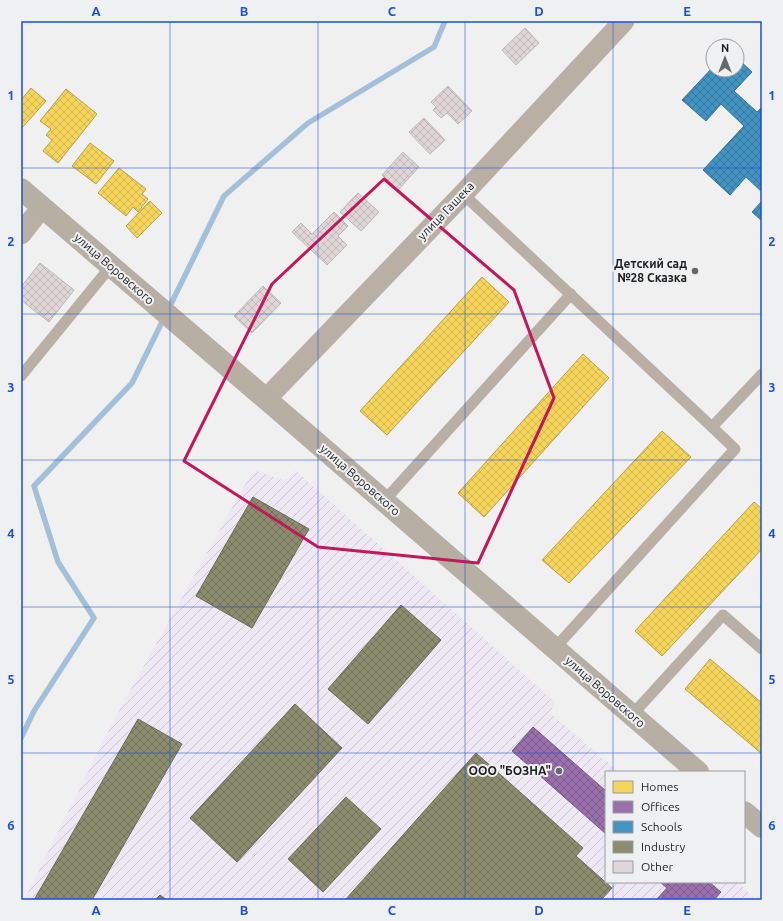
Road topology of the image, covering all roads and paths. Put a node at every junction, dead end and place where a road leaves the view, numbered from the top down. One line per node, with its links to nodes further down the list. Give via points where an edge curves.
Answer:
1 (624, 21): 3 (street, улица Гашека)
2 (21, 190): 4 (street, улица Воровского)
3 (463, 194): 7 (lane); 10 (street, улица Гашека)
4 (42, 207): 5 (street); 6 (street, улица Воровского)
5 (21, 234)
6 (111, 266): 9 (lane); 10 (street, улица Воровского)
7 (571, 294): 11 (lane); 12 (lane)
8 (762, 374): 11 (lane)
9 (21, 376)
10 (266, 399): 12 (street, улица Воровского)
11 (712, 426): 13 (lane, via 736,449)
12 (384, 501): 13 (street, улица Воровского)
13 (554, 648): 15 (street, улица Воровского)
14 (762, 649): 15 (lane, via 723,615)
15 (632, 715): 16 (street, улица Воровского)
16 (697, 771)
17 (745, 813): 18 (street)
18 (762, 827)

